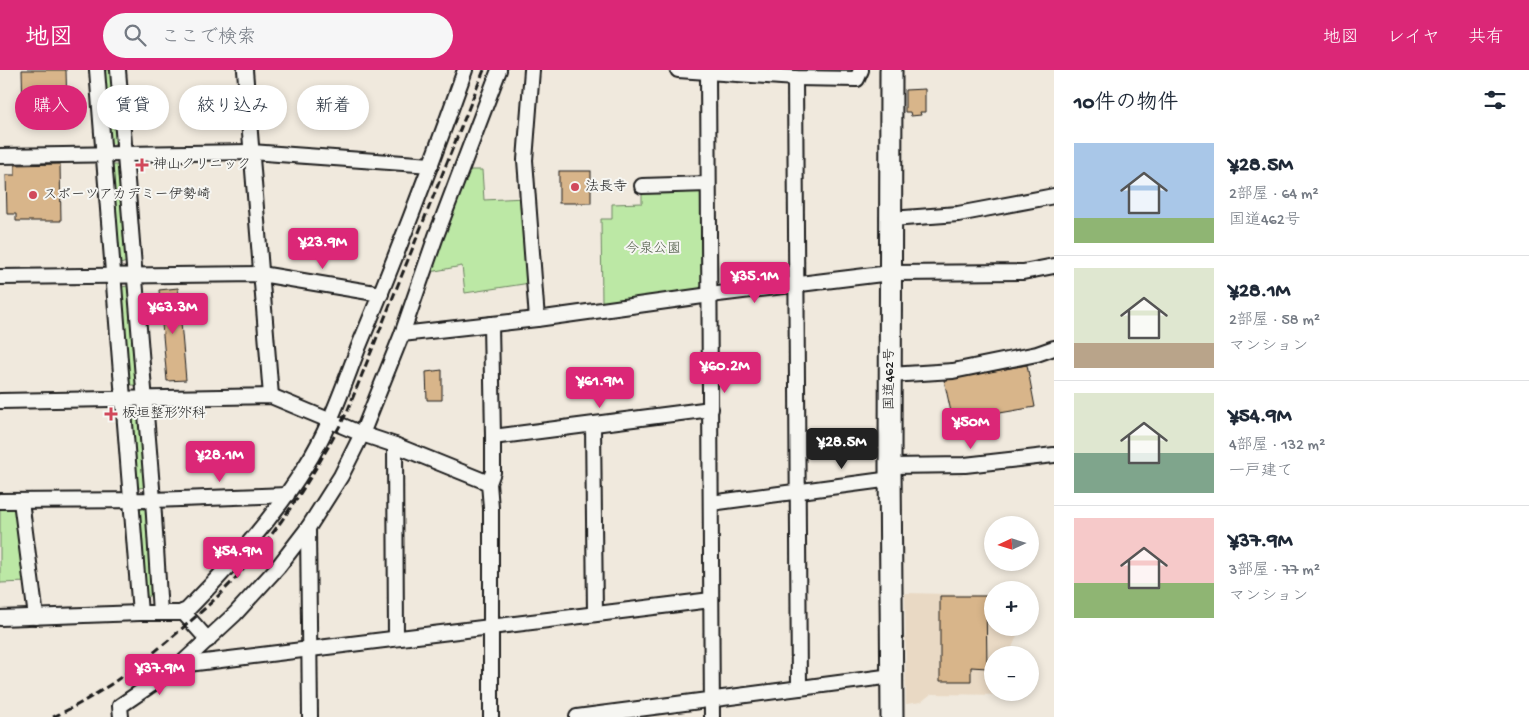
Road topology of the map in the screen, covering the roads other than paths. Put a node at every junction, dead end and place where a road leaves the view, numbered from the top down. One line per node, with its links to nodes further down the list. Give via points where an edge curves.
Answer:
1 (97, 70): 13 (street)
2 (118, 70): 14 (street)
3 (245, 70): 12 (street)
4 (465, 70): 16 (street)
5 (499, 70): 32 (street)
6 (532, 70): 30 (street, via 525,160)
7 (678, 70): 10 (street)
8 (861, 70): 11 (street, via 857,79)
9 (891, 70): 20 (highway, 国道462号)
10 (708, 72): 11 (street); 17 (street)
11 (795, 78): 27 (street)
12 (251, 152): 14 (street); 16 (street); 23 (street)
13 (105, 154): 14 (street); 15 (street); 24 (street)
14 (126, 154): 25 (street)
15 (0, 156)
16 (431, 165): 28 (street)
17 (708, 184): 18 (street); 29 (street)
18 (642, 186)
19 (1054, 196): 20 (street, via 958,214)
20 (891, 219): 22 (highway, 国道462号)
21 (1054, 266): 22 (street, via 1023,272)
22 (890, 273): 27 (street); 34 (highway, 国道462号)
23 (261, 274): 25 (street); 28 (street); 35 (street)
24 (112, 275): 25 (street); 26 (street); 37 (street)
25 (135, 275): 36 (street)
26 (0, 277)
27 (796, 284): 29 (street); 48 (street)
28 (381, 294): 40 (street)
29 (710, 295): 30 (street); 39 (street)
30 (537, 319): 31 (street)
31 (491, 324): 32 (street); 43 (street)
32 (402, 334): 42 (street)
33 (1054, 348): 34 (street, via 953,371)
34 (890, 375): 46 (highway, 国道462号)
35 (271, 396): 36 (street); 40 (street)
36 (145, 398): 37 (street); 51 (street)
37 (122, 399): 38 (street); 50 (street)
38 (0, 401)
39 (711, 409): 41 (street); 54 (street)
40 (322, 417): 42 (street); 49 (street, via 314,452)
41 (593, 424): 43 (street); 60 (street)
42 (362, 434): 44 (street); 55 (street, via 341,476)
43 (493, 437): 47 (street, via 493,472)
44 (395, 445): 47 (street); 64 (street)
45 (1054, 456): 46 (street)
46 (890, 473): 48 (street); 68 (highway, 国道462号)
47 (489, 482): 63 (street)
48 (798, 490): 54 (street); 69 (street)
49 (287, 495): 51 (street); 57 (street, via 228,569)
50 (130, 500): 51 (street); 53 (street); 58 (street)
51 (153, 500): 59 (street)
52 (0, 501): 53 (street)
53 (21, 501): 61 (street)
54 (710, 503): 56 (street)
55 (308, 528): 65 (street, via 278,567); 66 (street)
56 (711, 600): 60 (street); 70 (street)
57 (183, 612): 59 (street); 65 (street)
58 (140, 613): 59 (street); 61 (street)
59 (160, 613)
60 (595, 614): 63 (street)
61 (36, 617): 62 (street)
62 (0, 618)
63 (490, 627): 64 (street); 73 (street)
64 (396, 638): 66 (street)
65 (208, 640): 67 (street)
66 (309, 649): 67 (street); 72 (street)
67 (180, 665): 71 (street, via 120,706)
68 (892, 676): 69 (street); 76 (highway, 国道462号)
69 (799, 688): 70 (street)
70 (712, 700): 74 (street); 75 (street)
71 (121, 717)
72 (310, 717)
73 (491, 717)
74 (577, 717)
75 (712, 717)
76 (892, 717)

